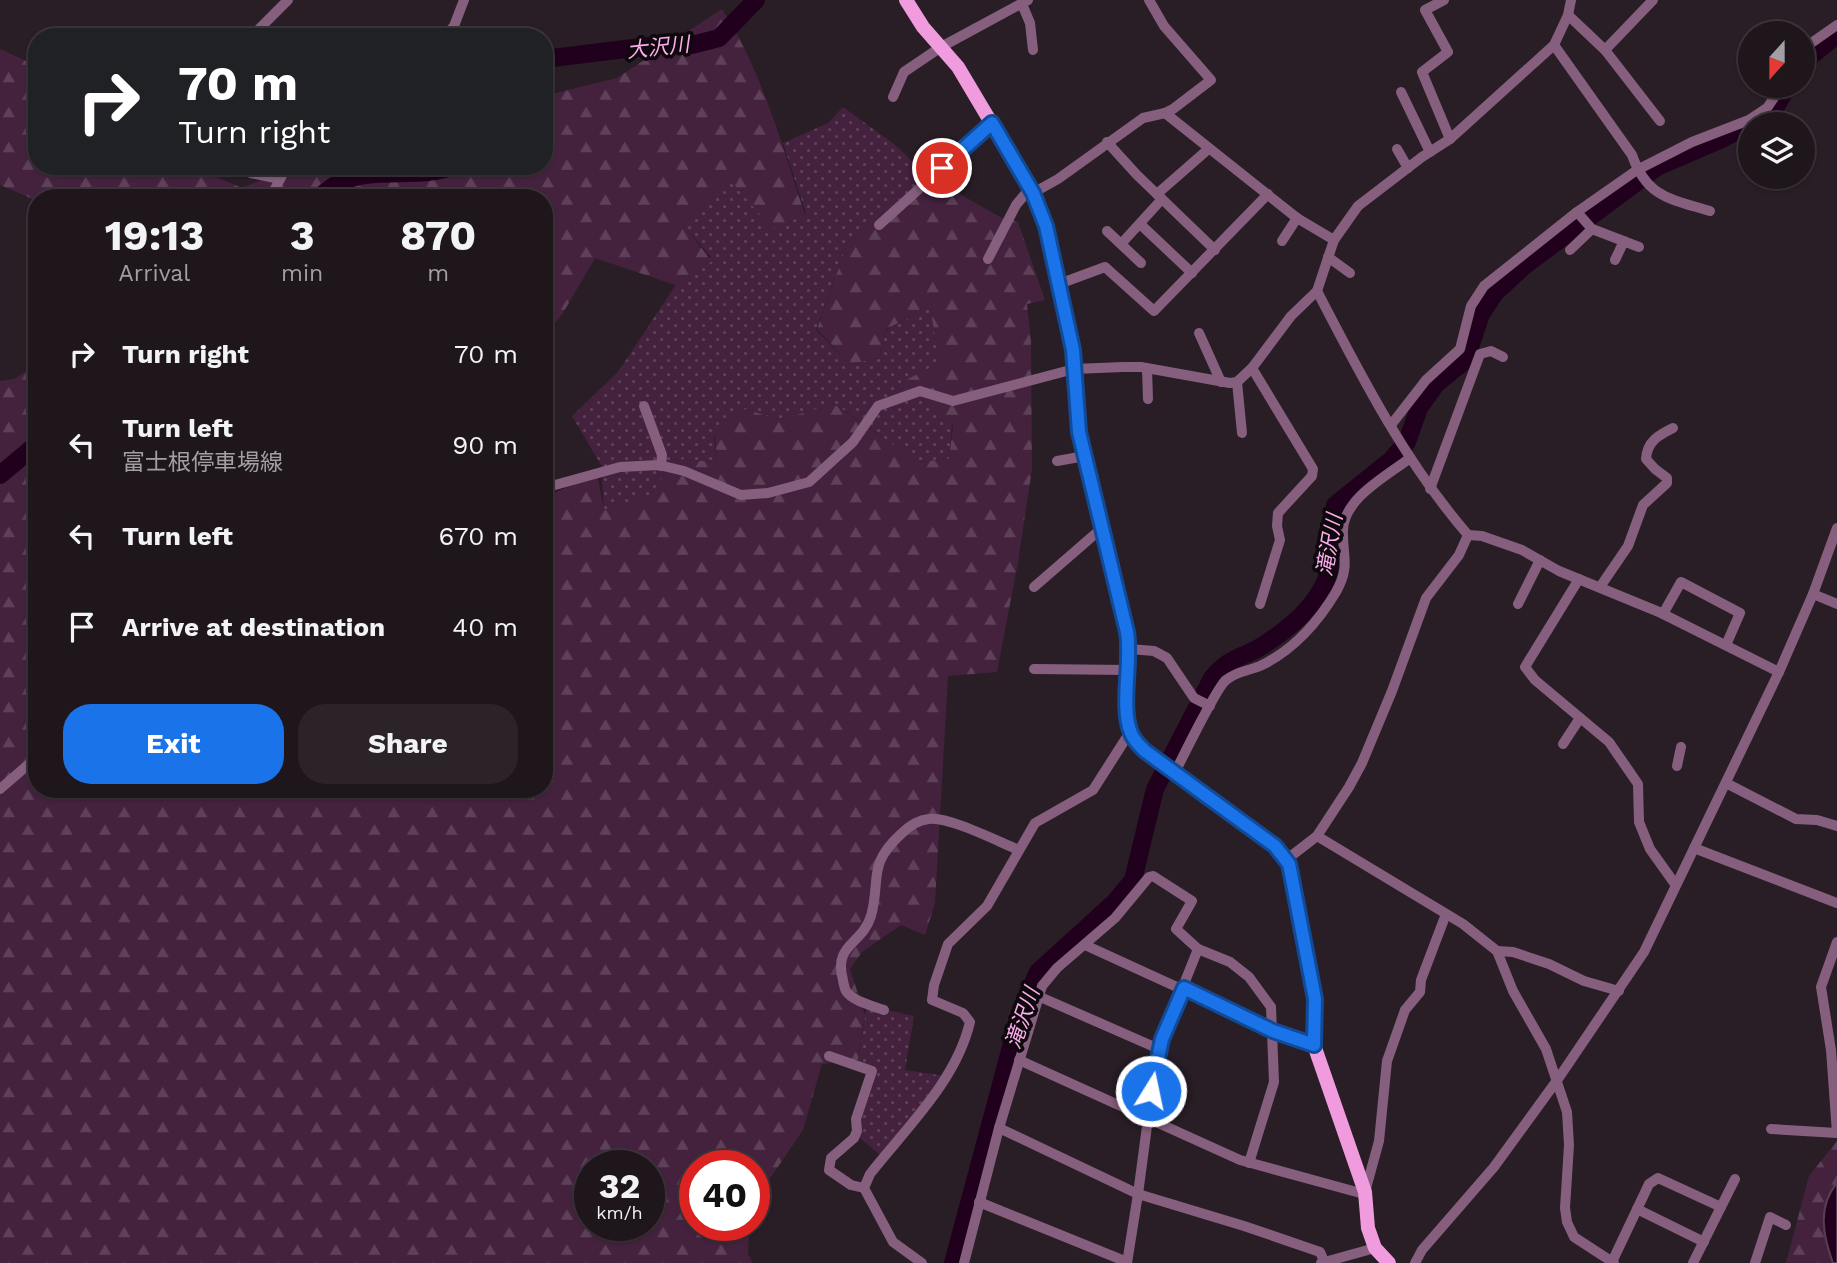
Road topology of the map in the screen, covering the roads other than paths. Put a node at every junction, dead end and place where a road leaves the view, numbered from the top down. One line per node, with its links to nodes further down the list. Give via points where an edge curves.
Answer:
1 (288, 0): 11 (street)
2 (464, 0): 12 (street)
3 (906, 0): 15 (main road)
4 (1149, 0): 21 (street, via 1164,26 1211,80)
5 (1444, 0): 24 (street, via 1425,10 1448,52 1422,72)
6 (1571, 0): 9 (street)
7 (1653, 0): 17 (street)
8 (1025, 2): 15 (street); 16 (street)
9 (1568, 15): 14 (street); 17 (street)
10 (1837, 25): 13 (street)
11 (260, 28)
12 (452, 28)
13 (1815, 40)
14 (1554, 45): 24 (street); 30 (street, via 1632,155)
15 (941, 47): 19 (street, via 904,72); 23 (main road, via 958,66)
16 (1033, 50)
17 (1605, 50): 22 (street)
18 (1401, 92): 28 (street)
19 (893, 97)
20 (1774, 98): 30 (street, via 1749,120)
21 (1165, 113): 25 (street, via 1143,118); 36 (street)
22 (1660, 121)
23 (992, 123): 35 (main road); 42 (street)
24 (1450, 139): 28 (street)
25 (1107, 142): 35 (street, via 1058,179); 37 (street)
26 (1397, 149): 29 (street)
27 (1205, 152): 37 (street)
28 (1430, 152): 29 (street)
29 (1408, 168): 45 (street, via 1358,206)
30 (1637, 170): 38 (street, via 1652,189); 39 (street)
31 (261, 175): 33 (street)
32 (282, 175): 33 (street)
33 (280, 179): 34 (street)
34 (275, 189)
35 (1032, 190): 53 (street, via 1016,205); 58 (main road, via 1046,226)
36 (1268, 194): 40 (street); 50 (street)
37 (1160, 197): 41 (street); 50 (street)
38 (1710, 211)
39 (1577, 212): 43 (street); 70 (street, via 1484,286 1471,306 1460,349 1426,380)
40 (1297, 218): 45 (street); 46 (street)
41 (1140, 223): 48 (street); 57 (street)
42 (879, 225)
43 (1592, 229): 47 (street); 51 (street)
44 (1107, 231): 48 (street)
45 (1334, 240): 52 (street)
46 (1282, 241)
47 (1623, 241): 49 (street); 54 (street)
48 (1121, 244): 55 (street)
49 (1639, 247)
50 (1215, 250): 57 (street)
51 (1570, 250)
52 (1328, 257): 56 (street); 59 (street)
53 (988, 258)
54 (1615, 260)
55 (1141, 263)
56 (1350, 272)
57 (1192, 273): 58 (street, via 1154,311 1105,267)
58 (1059, 284): 63 (main road)
59 (1317, 290): 62 (street); 70 (street)
60 (1199, 333): 65 (street)
61 (1503, 357): 77 (street, via 1491,351 1480,354)
62 (1252, 368): 66 (street); 86 (street, via 1313,469 1312,477 1278,513 1280,540)
63 (1074, 369): 64 (street); 72 (main road); 75 (street, via 953,401 920,391 878,406 853,442 809,481 768,493 741,495)
64 (1147, 369): 65 (street); 67 (street)
65 (1221, 382): 66 (street)
66 (1237, 382): 71 (street)
67 (1148, 399)
68 (644, 407): 75 (street, via 662,455)
69 (1674, 428): 84 (street, via 1654,438 1647,451 1646,459 1667,483 1643,505 1628,546)
70 (1394, 430): 73 (street)
71 (1242, 433)
72 (1085, 456): 74 (street); 78 (main road)
73 (1409, 456): 77 (street); 95 (street, via 1351,506 1343,531 1345,571 1320,616 1275,658 1223,682)
74 (1057, 461)
75 (661, 466): 76 (street, via 620,467)
76 (553, 486)
77 (1430, 489): 80 (street)
78 (1102, 528): 83 (street); 91 (main road)
79 (1837, 528): 85 (street)
80 (1468, 535): 81 (street, via 1482,536); 106 (street, via 1459,555 1426,598 1362,762)
81 (1540, 560): 82 (street); 87 (street)
82 (1579, 579): 84 (street); 96 (street, via 1525,667)
83 (1034, 587)
84 (1600, 587): 89 (street)
85 (1813, 594): 88 (street); 94 (street)
86 (1260, 604)
87 (1518, 604)
88 (1837, 604)
89 (1663, 614): 90 (street); 90 (street, via 1681,582 1740,613)
90 (1726, 645): 94 (street)
91 (1129, 649): 93 (main road); 95 (street, via 1154,651 1167,658 1194,698)
92 (1034, 669): 93 (street)
93 (1129, 670): 97 (main road)
94 (1779, 672): 103 (street)
95 (1210, 706): 102 (street)
96 (1580, 718): 98 (street); 110 (street, via 1609,743 1638,784 1639,822 1650,849)
97 (1130, 732): 102 (main road); 108 (street, via 1093,790 1035,822)
98 (1563, 744)
99 (1681, 747): 101 (street)
100 (28, 765): 104 (street)
101 (1677, 766)
102 (1174, 774): 109 (main road, via 1275,846)
103 (1726, 783): 105 (street, via 1796,819); 107 (street)
104 (0, 789)
105 (1837, 825)
106 (1317, 836): 109 (street); 112 (street)
107 (1694, 848): 110 (street); 111 (street)
108 (1019, 850): 120 (street, via 943,818 910,825 889,845 880,858 871,918 841,956 839,968 845,990); 132 (street, via 987,906 948,944 934,985 932,1000 964,1013 970,1022 965,1040 947,1078 870,1174)
109 (1286, 860): 122 (main road, via 1315,999)
110 (1675, 884): 118 (street, via 1644,952)
111 (1837, 903)
112 (1446, 914): 116 (street); 133 (street, via 1420,992 1405,1010 1387,1061 1379,1141)
113 (1837, 942): 129 (street, via 1821,987 1837,1133)
114 (1085, 945): 115 (street, via 1153,876 1192,901 1176,929); 117 (street); 119 (street, via 1057,968)
115 (1198, 949): 117 (street); 121 (street, via 1230,962 1249,977 1271,1007)
116 (1497, 951): 118 (street, via 1549,964); 126 (street)
117 (1184, 988): 121 (street); 123 (street)
118 (1619, 991): 126 (street)
119 (1038, 996): 123 (street); 125 (street)
120 (884, 1010)
121 (1273, 1031): 122 (street); 130 (street, via 1274,1082)
122 (1314, 1045): 133 (main road)
123 (1159, 1049): 127 (street)
124 (829, 1056): 132 (street, via 872,1071 856,1119 857,1132 831,1158 829,1170)
125 (1019, 1060): 127 (street); 128 (street)
126 (1558, 1079): 142 (street, via 1568,1123 1566,1222 1574,1237); 147 (street)
127 (1147, 1117): 130 (street); 134 (street)
128 (999, 1128): 134 (street); 135 (street)
129 (1770, 1129)
130 (1250, 1163): 133 (street)
131 (1735, 1179): 136 (street)
132 (864, 1188): 143 (street, via 893,1242)
133 (1364, 1193): 140 (main road)
134 (1138, 1194): 141 (street, via 1320,1252); 145 (street)
135 (979, 1202): 144 (street); 145 (street)
136 (1721, 1208): 137 (street, via 1658,1178 1649,1184); 139 (street)
137 (1637, 1209): 139 (street); 142 (street)
138 (1786, 1225): 149 (street, via 1770,1217)
139 (1704, 1242): 148 (street)
140 (1375, 1248): 141 (street); 146 (main road)
141 (1323, 1262)
142 (1613, 1262)
143 (922, 1263)
144 (964, 1263)
145 (1127, 1263)
146 (1389, 1263)
147 (1415, 1263)
148 (1693, 1263)
149 (1755, 1263)

